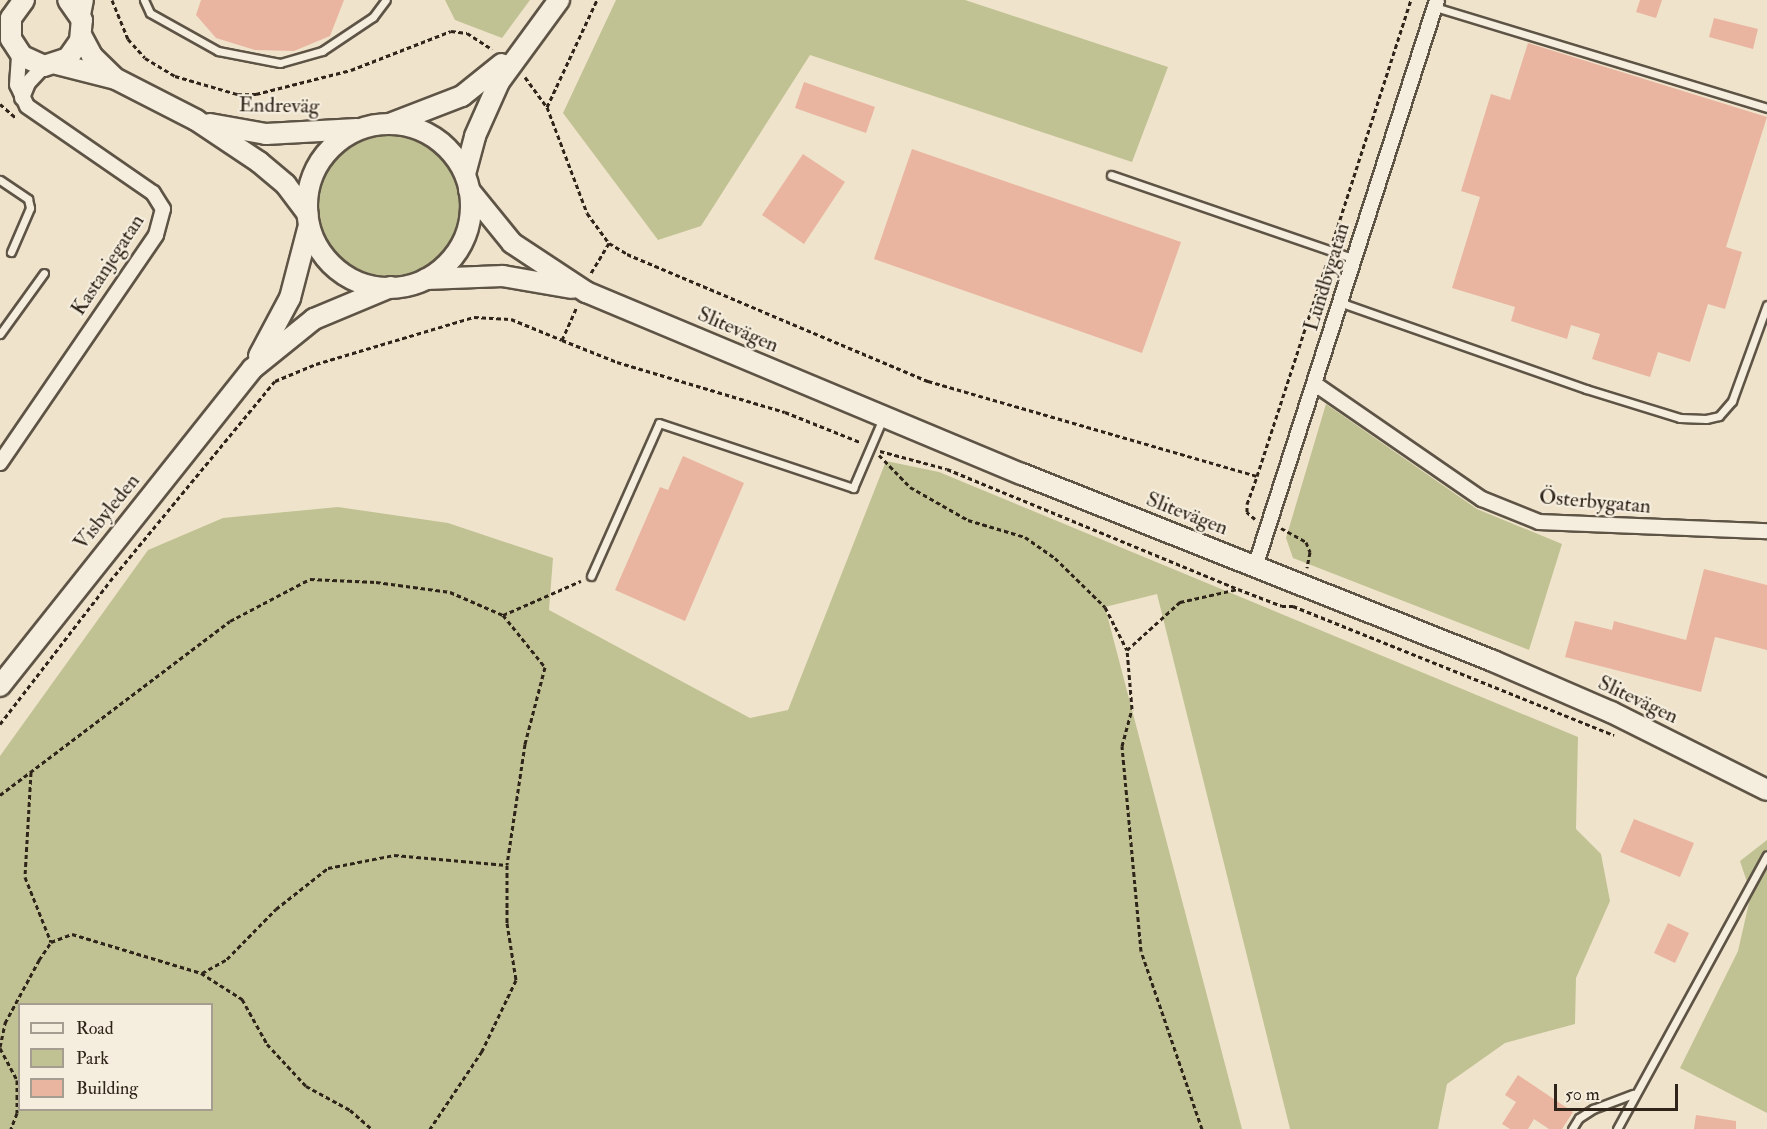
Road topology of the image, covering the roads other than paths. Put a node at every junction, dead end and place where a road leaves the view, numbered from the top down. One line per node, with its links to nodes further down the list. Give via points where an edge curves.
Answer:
1 (23, 0): 7 (main road); 9 (main road)
2 (68, 0): 10 (main road, Endreväg)
3 (86, 0): 10 (street)
4 (144, 0): 5 (lane, via 150,13 218,51 280,63 322,51 373,17)
5 (386, 0)
6 (559, 0): 11 (main road)
7 (0, 2)
8 (1436, 4): 16 (lane); 25 (street, Lundbygatan)
9 (5, 28): 12 (main road)
10 (82, 29): 13 (main road, via 71,56); 14 (main road, Endreväg, via 92,56)
11 (522, 46): 18 (main road, via 462,96); 22 (main road, via 485,109)
12 (19, 53): 13 (main road, Endreväg, via 28,61); 15 (street, via 17,86)
13 (51, 65): 14 (main road, Endreväg); 15 (street, via 32,78)
14 (116, 79): 17 (main road, Endreväg)
15 (22, 98): 36 (street, Kastanjegatan, via 38,117 153,193 163,209 156,235)
16 (1767, 108)
17 (196, 120): 19 (main road, Endreväg, via 266,134); 23 (main road, Endreväg, via 286,185)
18 (389, 124): 19 (main road); 22 (main road, via 415,128 438,140)
19 (363, 128): 23 (main road, via 339,141 320,162 310,187)
20 (1111, 175): 25 (lane)
21 (0, 180): 24 (lane, via 28,199 30,208)
22 (467, 182): 27 (main road, via 470,217 462,242 447,263); 29 (main road, Slitevägen, via 512,243)
23 (309, 219): 28 (main road, via 320,249 339,270 363,283); 33 (main road, Visbyleden, via 290,298)
24 (11, 252)
25 (1355, 259): 30 (street, Lundbygatan)
26 (44, 273): 32 (lane)
27 (426, 279): 28 (main road); 29 (main road, Slitevägen, via 503,276)
28 (391, 287): 33 (main road, Visbyleden, via 314,319)
29 (584, 291): 35 (main road, Slitevägen)
30 (1342, 303): 31 (lane, via 1586,389 1680,418 1706,419 1719,416 1732,401); 34 (street, Lundbygatan)
31 (1767, 305)
32 (0, 334)
33 (252, 369): 40 (main road, Visbyleden)
34 (1315, 384): 37 (street, Österbygatan, via 1482,499 1539,522); 38 (street, Lundbygatan)
35 (883, 418): 38 (main road, Slitevägen); 39 (lane, via 853,488 659,423)
36 (0, 463)
37 (1767, 531)
38 (1255, 567): 41 (main road, Slitevägen, via 1611,712)
39 (591, 576)
40 (0, 686)
41 (1767, 790)
42 (1767, 855): 43 (lane)
43 (1633, 1094): 44 (lane, via 1593,1109 1579,1118); 45 (lane)
44 (1572, 1129)
45 (1617, 1129)

